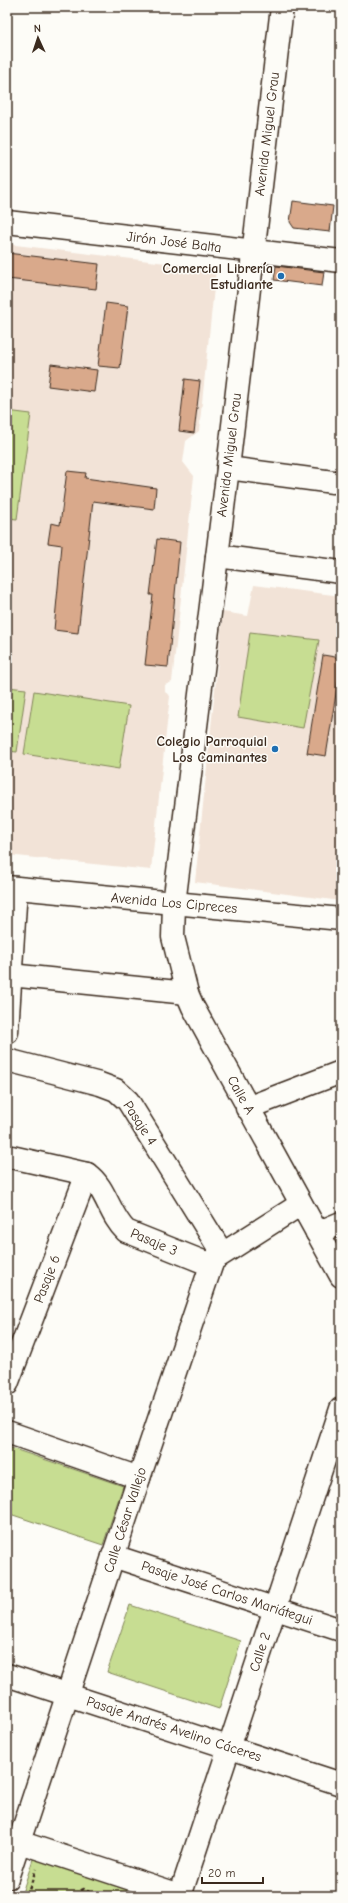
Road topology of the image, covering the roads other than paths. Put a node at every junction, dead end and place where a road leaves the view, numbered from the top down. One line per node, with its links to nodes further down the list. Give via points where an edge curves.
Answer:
1 (282, 7): 3 (street, Avenida Miguel Grau)
2 (7, 222): 3 (street, Jirón José Balta)
3 (253, 251): 4 (street, Jirón José Balta); 5 (street, Avenida Miguel Grau)
4 (341, 261)
5 (228, 468): 6 (street); 7 (street, Avenida Miguel Grau)
6 (333, 482)
7 (217, 556): 8 (street); 10 (street, Avenida Miguel Grau)
8 (341, 572)
9 (11, 887): 10 (street, Avenida Los Cipreces); 13 (street)
10 (174, 904): 11 (street, Avenida Los Cipreces); 14 (street, Calle A, via 173,937)
11 (332, 917): 12 (street)
12 (341, 928)
13 (10, 975): 14 (street); 15 (street)
14 (186, 993): 18 (street, Calle A)
15 (7, 1032)
16 (7, 1060): 24 (street, Pasaje 4, via 100,1084 116,1090 128,1101)
17 (341, 1072): 18 (street)
18 (247, 1108): 21 (street, Calle A)
19 (7, 1156): 20 (street)
20 (87, 1174): 24 (street, Pasaje 3, via 95,1179 118,1223 126,1231); 26 (street, Pasaje 6)
21 (301, 1204): 23 (street, Calle A); 24 (street)
22 (341, 1223): 23 (street)
23 (317, 1233): 25 (street, Calle A)
24 (217, 1259): 29 (street, Calle César Vallejo)
25 (341, 1276)
26 (7, 1384)
27 (341, 1409): 31 (street, Calle 2)
28 (7, 1432): 29 (street)
29 (138, 1478): 30 (street, Calle César Vallejo)
30 (113, 1556): 31 (street, Pasaje José Carlos Mariátegui); 34 (street, Calle César Vallejo)
31 (274, 1608): 32 (street, Pasaje José Carlos Mariátegui); 35 (street, Calle 2)
32 (341, 1630)
33 (7, 1675): 34 (street, Pasaje Andrés Avelino Cáceres)
34 (67, 1694): 35 (street, Pasaje Andrés Avelino Cáceres); 37 (street, Calle César Vallejo)
35 (229, 1747): 36 (street, Pasaje Andrés Avelino Cáceres); 39 (street, Calle 2)
36 (341, 1784)
37 (13, 1840): 38 (street, Calle César Vallejo); 39 (street)
38 (7, 1878)
39 (182, 1896)

